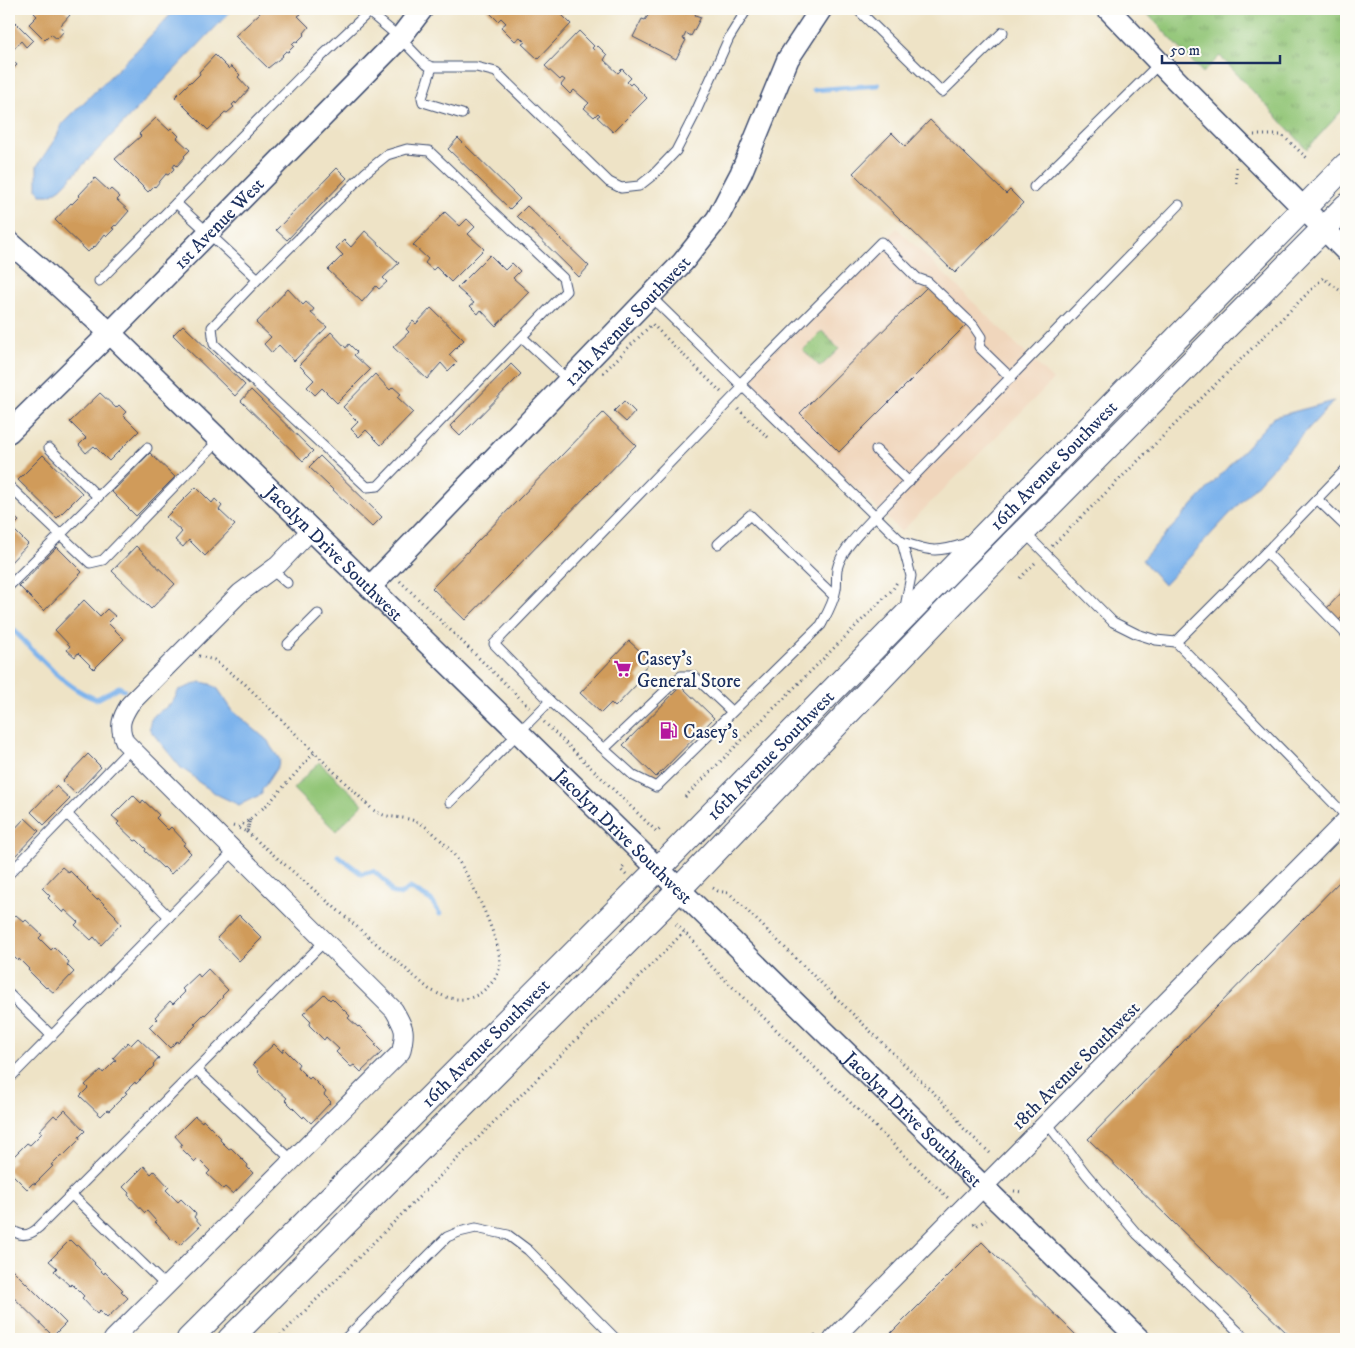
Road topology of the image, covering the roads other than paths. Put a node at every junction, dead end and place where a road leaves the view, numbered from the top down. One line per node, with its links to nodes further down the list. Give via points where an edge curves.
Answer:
1 (422, 9): 8 (street, 1st Avenue West)
2 (748, 9): 10 (lane, via 729,38 676,151 653,176 638,186 621,188 609,182 496,72 476,67)
3 (821, 9): 24 (street, 12th Avenue Southwest, via 788,59 741,173 717,219 683,262)
4 (857, 9): 7 (lane, via 941,93)
5 (1108, 9): 9 (street)
6 (370, 10): 8 (lane); 14 (lane)
7 (1003, 32)
8 (400, 38): 10 (lane); 19 (street, 1st Avenue West)
9 (1160, 63): 13 (lane); 17 (street)
10 (432, 67): 11 (lane, via 423,102)
11 (462, 114)
12 (1346, 165): 17 (main road, 16th Avenue Southwest)
13 (1034, 187)
14 (176, 203): 19 (lane); 23 (lane)
15 (1179, 205): 27 (lane)
16 (1346, 206): 18 (main road, 16th Avenue Southwest)
17 (1302, 208): 18 (street); 45 (main road, 16th Avenue Southwest)
18 (1324, 229): 21 (street); 43 (main road, 16th Avenue Southwest)
19 (208, 233): 22 (lane); 25 (street, 1st Avenue West)
20 (9, 242): 25 (street, Jacolyn Drive Southwest)
21 (1346, 250)
22 (258, 279): 26 (lane, via 386,155 407,149 429,151 564,278 566,291); 26 (lane, via 212,327 214,344 367,487 378,486)
23 (99, 281)
24 (650, 296): 28 (street, 12th Avenue Southwest); 29 (lane)
25 (110, 333): 30 (street, 1st Avenue West); 31 (street, Jacolyn Drive Southwest)
26 (522, 337): 28 (lane)
27 (1011, 378): 29 (lane, via 980,347 981,337 973,325 928,282 917,278 881,242); 36 (lane)
28 (569, 380): 53 (street, 12th Avenue Southwest)
29 (741, 385): 40 (lane); 61 (lane, via 494,644)
30 (9, 432)
31 (219, 440): 42 (street, Jacolyn Drive Southwest); 44 (lane, via 103,560 90,563)
32 (49, 448): 38 (lane)
33 (147, 448): 38 (lane)
34 (876, 450): 36 (lane)
35 (1346, 469): 39 (lane)
36 (909, 482): 40 (lane)
37 (9, 486): 44 (lane)
38 (98, 497): 44 (lane)
39 (1317, 499): 41 (lane); 48 (lane)
40 (875, 516): 46 (lane); 54 (lane, via 842,557)
41 (1346, 527)
42 (311, 530): 49 (street); 53 (street, Jacolyn Drive Southwest)
43 (1024, 532): 58 (lane, via 1113,622 1136,634); 60 (main road, 16th Avenue Southwest)
44 (61, 535): 52 (lane)
45 (979, 540): 46 (lane, via 929,551); 50 (main road, 16th Avenue Southwest)
46 (902, 542): 56 (lane, via 911,576)
47 (718, 544): 54 (lane, via 750,515)
48 (1266, 552): 57 (lane); 58 (lane)
49 (272, 570): 51 (lane); 64 (street, via 240,594 130,704 122,716 120,731)
50 (950, 570): 56 (main road, 16th Avenue Southwest); 60 (main road, via 952,578 947,589 886,651)
51 (287, 583)
52 (9, 586)
53 (370, 587): 63 (street, Jacolyn Drive Southwest)
54 (834, 596): 62 (lane, via 821,625)
55 (318, 614): 59 (lane)
56 (902, 618): 70 (main road, 16th Avenue Southwest)
57 (1346, 634)
58 (1176, 642): 68 (lane)
59 (288, 644)
60 (882, 678): 72 (main road, 16th Avenue Southwest)
61 (550, 700): 63 (lane); 65 (lane)
62 (732, 712): 65 (lane, via 694,676 681,676); 65 (lane, via 656,787 634,776)
63 (518, 732): 66 (lane); 70 (street, Jacolyn Drive Southwest)
64 (131, 748): 67 (lane); 69 (street)
65 (604, 749)
66 (450, 802)
67 (67, 814): 71 (lane); 73 (lane)
68 (1343, 825): 79 (street, 18th Avenue Southwest)
69 (234, 851): 73 (lane); 74 (street)
70 (658, 869): 72 (street, Jacolyn Drive Southwest); 87 (main road, 16th Avenue Southwest)
71 (9, 874)
72 (679, 890): 81 (street, Jacolyn Drive Southwest); 88 (main road, 16th Avenue Southwest)
73 (169, 917): 76 (lane)
74 (325, 941): 77 (lane); 80 (street, via 394,1010 405,1036 401,1052)
75 (9, 994): 76 (lane)
76 (52, 1036): 78 (lane)
77 (197, 1070): 80 (lane); 82 (lane)
78 (9, 1080)
79 (1047, 1123): 81 (street, 18th Avenue Southwest); 92 (lane, via 1137,1234)
80 (293, 1161): 84 (street)
81 (984, 1187): 85 (street, 18th Avenue Southwest); 91 (street, Jacolyn Drive Southwest)
82 (72, 1195): 83 (lane, via 32,1233 24,1236 14,1233); 84 (lane)
83 (9, 1227)
84 (166, 1286): 86 (street)
85 (829, 1332)
86 (112, 1339)
87 (189, 1339)
88 (230, 1339)
89 (345, 1339): 90 (lane, via 447,1237 476,1228 508,1235 528,1250)
90 (616, 1339)
91 (1139, 1339)
92 (1246, 1339)

